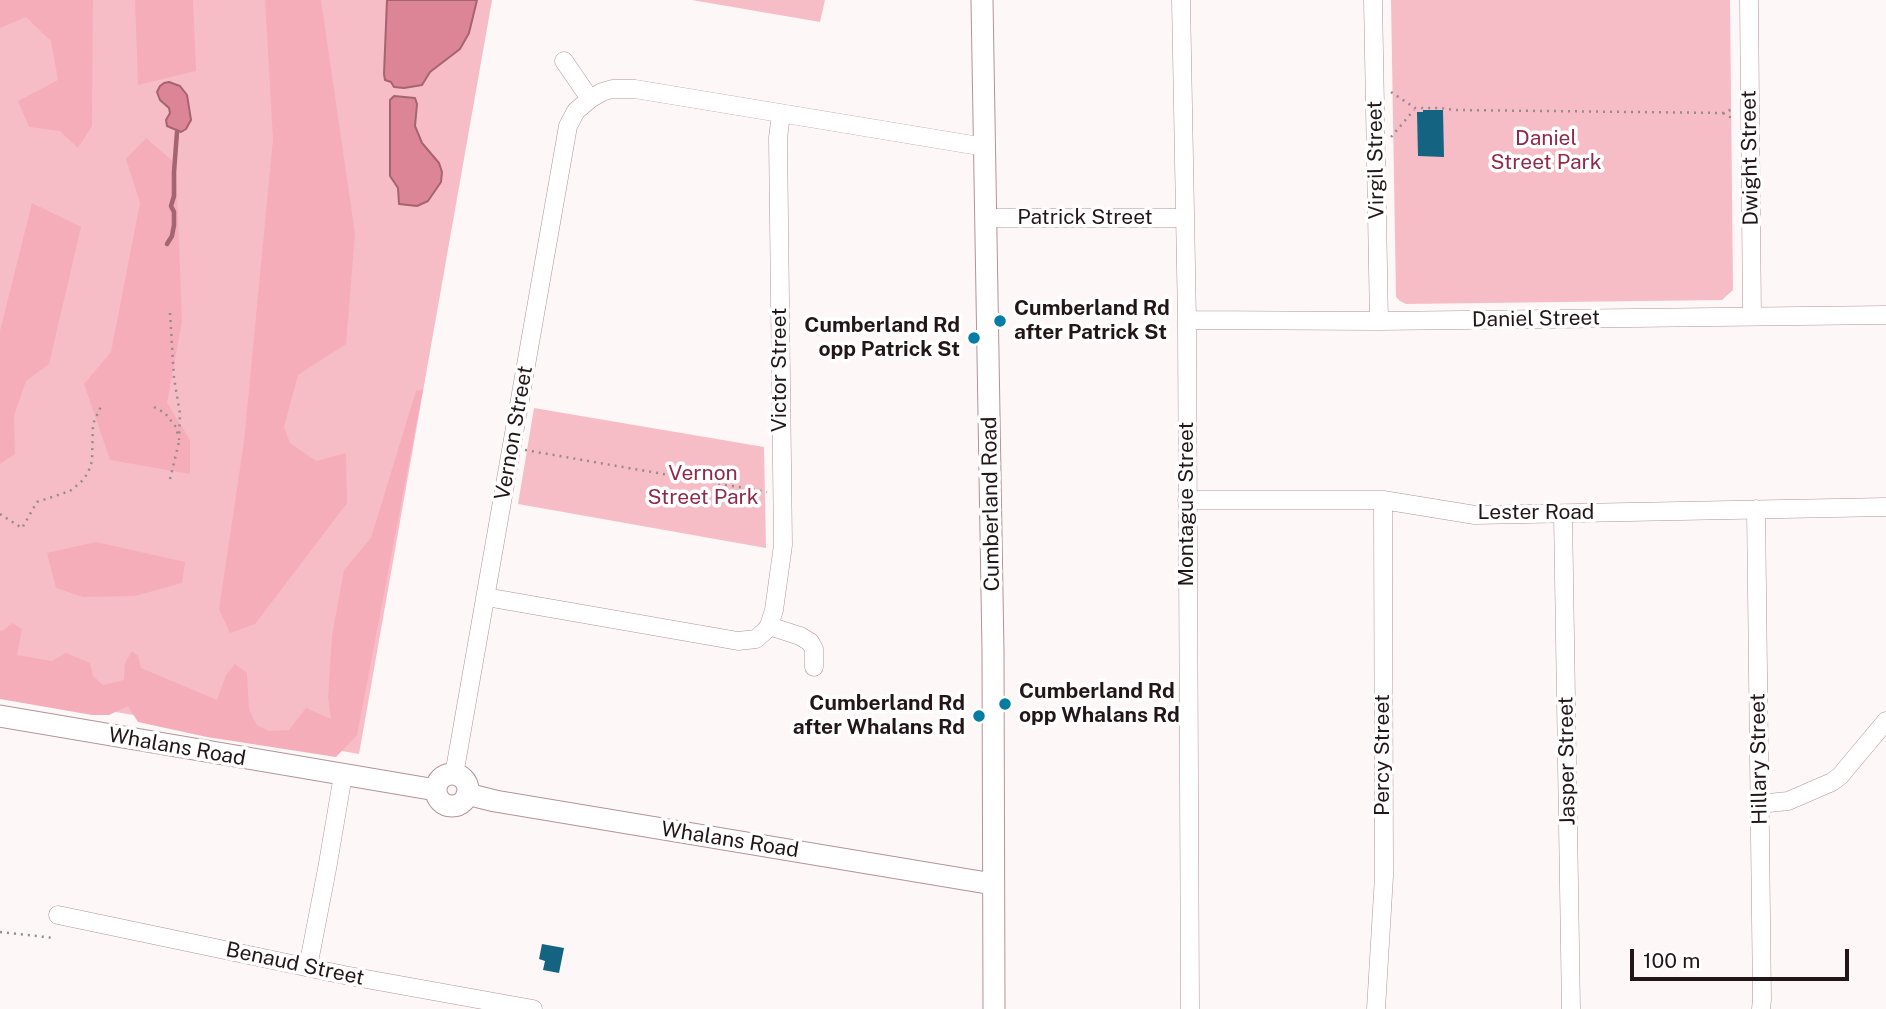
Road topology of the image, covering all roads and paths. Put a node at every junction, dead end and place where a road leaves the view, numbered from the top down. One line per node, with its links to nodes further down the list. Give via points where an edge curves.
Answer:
1 (982, 0): 11 (street, Cumberland Road)
2 (1181, 0): 14 (street, Montague Street)
3 (1373, 0): 6 (street, Virgil Street)
4 (1749, 0): 8 (street, Dwight Street)
5 (564, 61): 7 (street)
6 (1374, 80): 9 (path); 12 (street, Virgil Street)
7 (590, 99): 10 (street, via 612,89 635,89); 23 (street, Vernon Street, via 576,111 568,127)
8 (1750, 101): 9 (path, via 1723,113); 17 (street, Dwight Street)
9 (1415, 108): 12 (path)
10 (781, 114): 11 (street); 25 (street, Victor Street)
11 (985, 147): 13 (street, Cumberland Road)
12 (1376, 155): 19 (street, Virgil Street)
13 (986, 218): 14 (street, Patrick Street); 42 (street, Cumberland Road)
14 (1185, 218): 18 (street, Montague Street)
15 (170, 313): 22 (path)
16 (1886, 315): 17 (street, Daniel Street)
17 (1752, 316): 19 (street, Daniel Street)
18 (1187, 320): 19 (street, Daniel Street); 26 (street, Montague Street)
19 (1379, 321)
20 (102, 404): 30 (path, via 93,424 92,461 82,482 37,502 22,528)
21 (154, 407): 22 (path, via 176,427)
22 (179, 440): 24 (path)
23 (512, 447): 25 (path); 32 (street, Vernon Street)
24 (170, 479)
25 (781, 494): 33 (street, Victor Street, via 782,553)
26 (1187, 500): 27 (street, Lester Road); 49 (street, Montague Street)
27 (1383, 500): 31 (street, Lester Road, via 1471,514); 50 (street, Percy Street, via 1384,876)
28 (1886, 507): 29 (street, Lester Road)
29 (1756, 509): 31 (street, Lester Road); 41 (street, Hillary Street)
30 (0, 514)
31 (1563, 514): 51 (street, Jasper Street)
32 (486, 597): 33 (street, via 738,641 756,639); 38 (street, Vernon Street)
33 (769, 626): 34 (street, via 810,642)
34 (814, 667)
35 (0, 716): 37 (street, Whalans Road)
36 (1886, 720): 41 (street, via 1832,782 1788,801)
37 (342, 775): 39 (street, Whalans Road); 46 (street)
38 (454, 775): 39 (street, via 443,778); 40 (street, via 465,782)
39 (436, 790): 40 (street, via 442,802 451,806 464,802)
40 (467, 794): 42 (street, Whalans Road)
41 (1759, 804): 52 (street, Hillary Street)
42 (993, 884): 48 (street, Cumberland Road)
43 (58, 915): 46 (street, Benaud Street)
44 (0, 932): 45 (path)
45 (54, 938)
46 (308, 967): 47 (street, Benaud Street)
47 (533, 1009)
48 (994, 1009)
49 (1190, 1009)
50 (1376, 1009)
51 (1571, 1009)
52 (1761, 1009)

